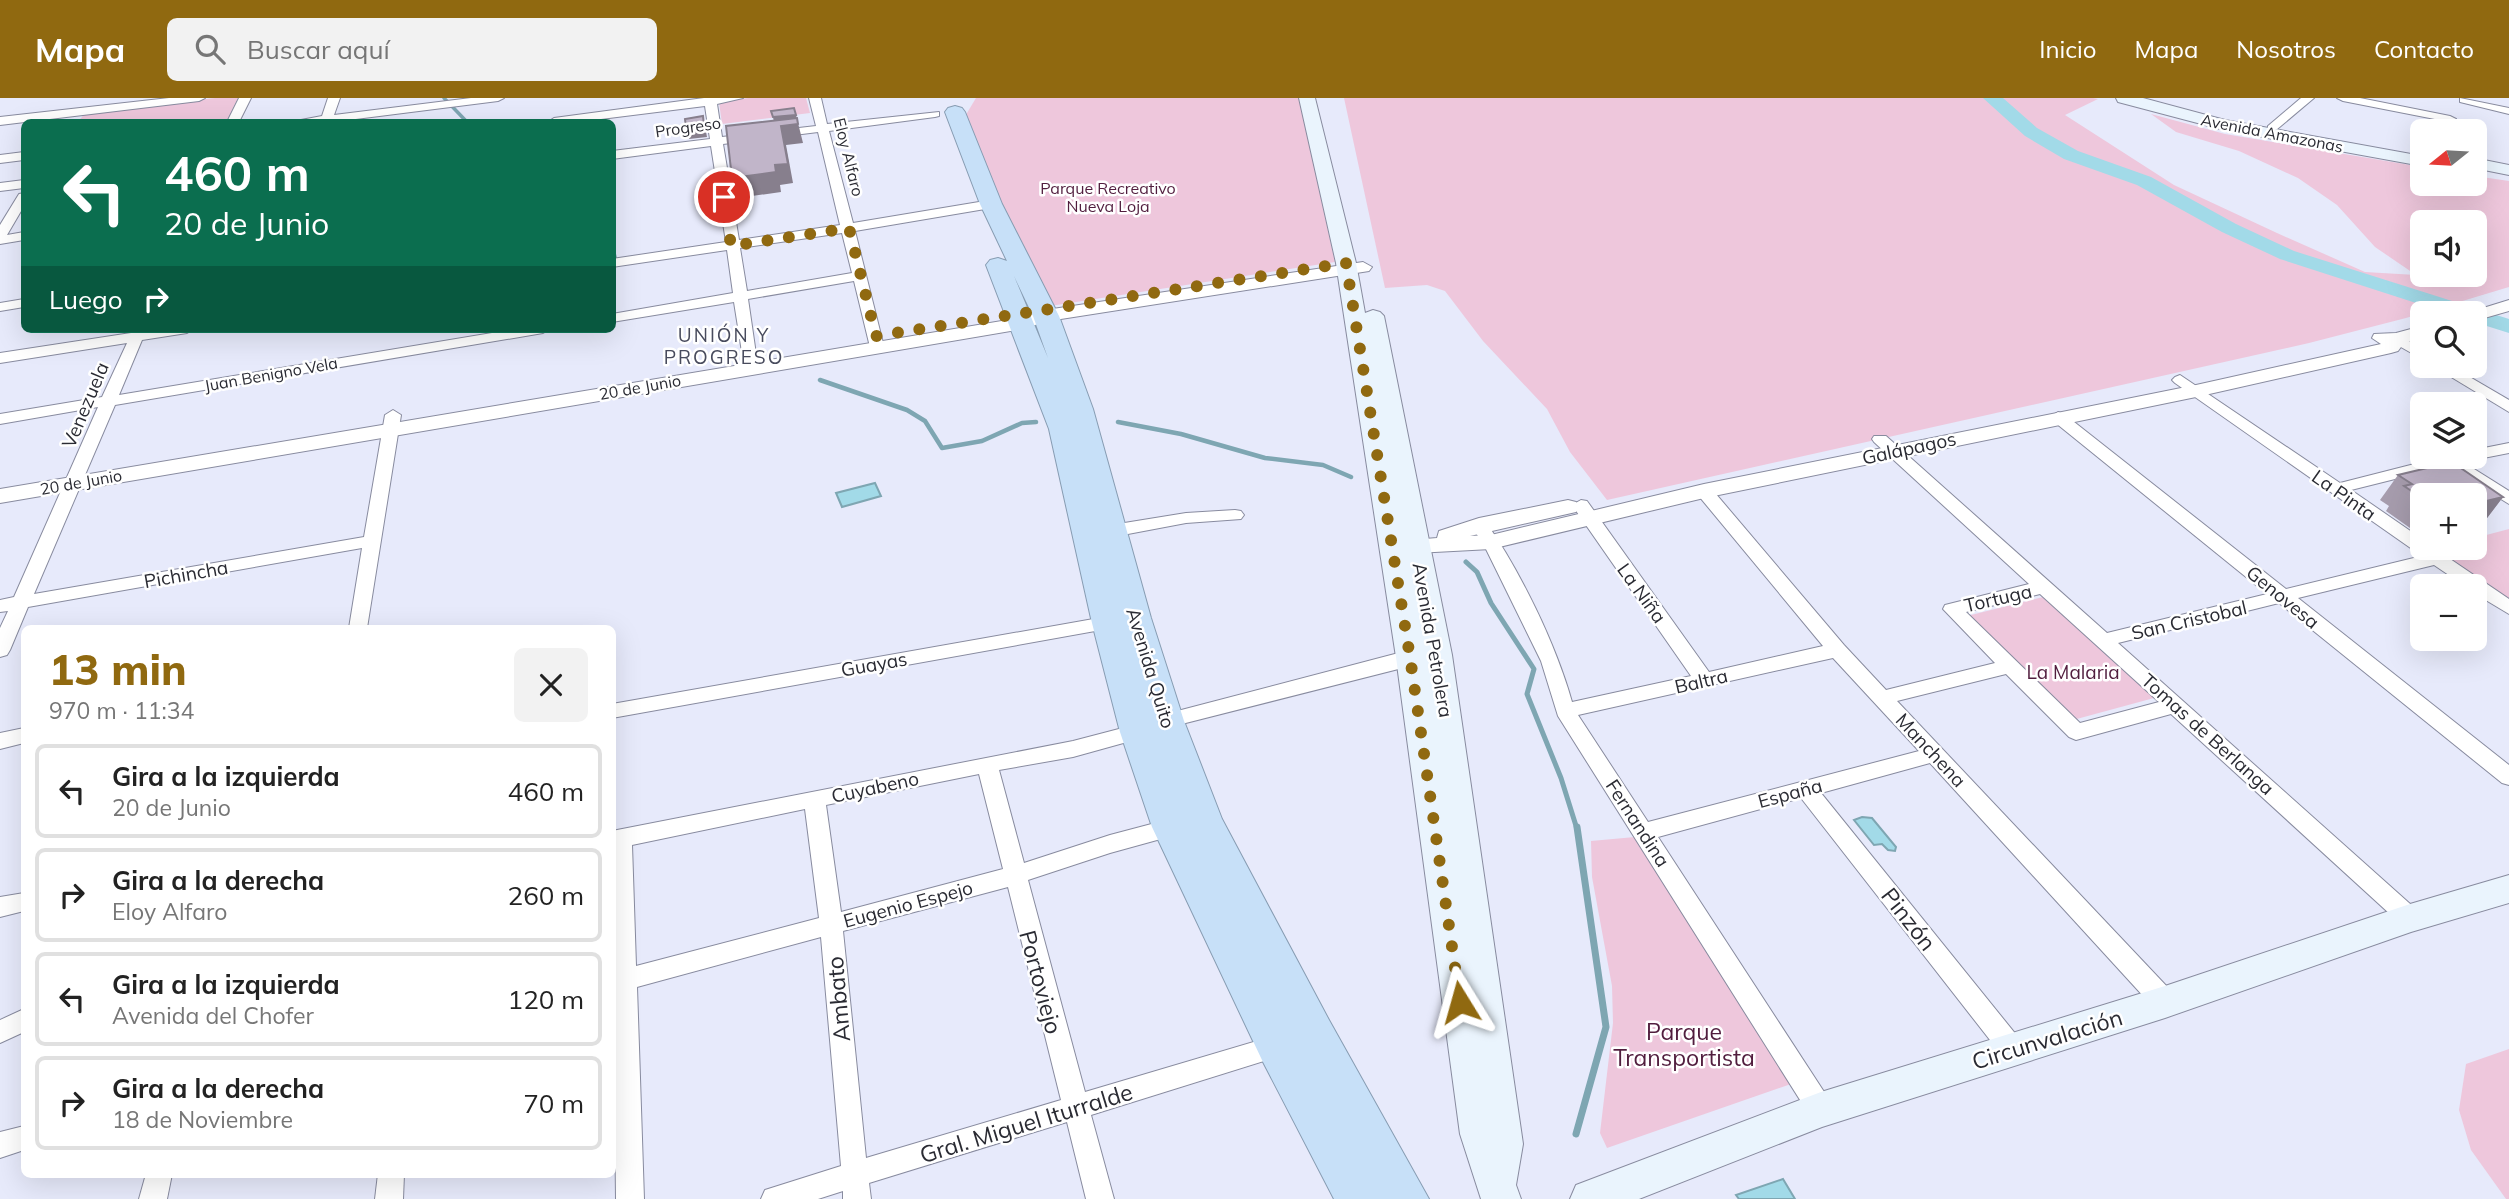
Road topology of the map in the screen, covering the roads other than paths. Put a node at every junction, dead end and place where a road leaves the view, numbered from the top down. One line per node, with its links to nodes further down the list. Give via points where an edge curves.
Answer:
1 (89, 98): 19 (street)
2 (198, 98): 19 (street)
3 (245, 98): 21 (street)
4 (334, 98): 22 (street)
5 (498, 98): 15 (street)
6 (737, 98): 16 (street)
7 (815, 98): 28 (street, Eloy Alfaro)
8 (1307, 98): 49 (main road, Avenida Petrolera)
9 (1322, 98): 49 (main road, Avenida Petrolera)
10 (2124, 98): 32 (main road, Avenida Amazonas, via 2224,125)
11 (2146, 98): 29 (main road, Avenida Amazonas)
12 (2308, 98): 29 (street)
13 (2343, 98): 25 (street)
14 (2464, 99): 18 (street); 25 (street)
15 (468, 100): 23 (street)
16 (710, 100): 24 (street); 30 (street)
17 (946, 107): 28 (street, Progreso); 43 (highway, Avenida Quito)
18 (2509, 111)
19 (76, 117): 20 (street)
20 (38, 119)
21 (234, 119)
22 (328, 119)
23 (342, 119)
24 (575, 119)
25 (2450, 119)
26 (21, 120): 27 (street)
27 (0, 121)
28 (824, 127): 30 (street, Progreso); 44 (street, Eloy Alfaro)
29 (2272, 128): 33 (main road, Avenida Amazonas)
30 (716, 140): 31 (street, Progreso); 47 (street)
31 (616, 154)
32 (2410, 154)
33 (2410, 154)
34 (21, 156): 35 (street)
35 (0, 159)
36 (2487, 166): 37 (main road)
37 (2509, 170)
38 (2487, 172): 39 (main road)
39 (2509, 176)
40 (21, 184): 41 (street)
41 (0, 187)
42 (21, 205): 46 (street)
43 (983, 205): 44 (street); 56 (highway, Avenida Quito)
44 (849, 228): 47 (street); 50 (street, Eloy Alfaro)
45 (21, 236): 46 (street)
46 (0, 237)
47 (731, 246): 48 (street); 51 (street)
48 (616, 261)
49 (1354, 265): 56 (street, 20 de Junio); 90 (main road, Avenida Petrolera)
50 (861, 276): 51 (street); 62 (street, Eloy Alfaro)
51 (740, 298): 57 (street); 65 (street)
52 (21, 304): 54 (street)
53 (2509, 305): 55 (street)
54 (0, 307)
55 (2487, 312)
56 (1033, 316): 62 (street, 20 de Junio); 86 (highway, Avenida Quito, via 1079,409); 98 (highway, Avenida Quito)
57 (616, 317)
58 (138, 333): 64 (street); 68 (street, Venezuela)
59 (519, 333): 68 (street, Juan Benigno Vela)
60 (2410, 336): 61 (street, Galápagos)
61 (2397, 340): 63 (street); 67 (street, Galápagos, via 2391,347)
62 (876, 341): 65 (street, 20 de Junio)
63 (2410, 347)
64 (0, 358)
65 (750, 362): 72 (street, 20 de Junio)
66 (2461, 378): 69 (street)
67 (2188, 386): 70 (street, Galápagos); 73 (street, Galápagos); 80 (street, La Pinta)
68 (109, 402): 71 (street, Juan Benigno Vela); 78 (street, Venezuela)
69 (2509, 407)
70 (2058, 417): 73 (street, Galápagos); 94 (street, Genovesa)
71 (0, 419)
72 (391, 422): 78 (street, 20 de Junio); 89 (street)
73 (1887, 445): 81 (street, Galápagos); 84 (street, Galápagos); 93 (street, Tomas de Berlanga)
74 (2509, 448): 75 (street)
75 (2487, 452)
76 (2413, 469): 80 (street)
77 (2470, 469): 83 (street)
78 (77, 477): 79 (street, 20 de Junio); 82 (street, 20 de Junio); 95 (street, Venezuela)
79 (0, 483)
80 (2335, 489): 88 (street, La Pinta)
81 (1704, 491): 84 (street, Galápagos); 102 (street, Manchena)
82 (0, 496)
83 (2509, 499)
84 (1585, 512): 87 (street, Galápagos); 105 (street, La Niña)
85 (1235, 515): 86 (street)
86 (1112, 531): 98 (highway, Avenida Quito)
87 (1485, 534): 90 (street, Galápagos); 109 (street, Fernandina, via 1551,661)
88 (2410, 540)
89 (372, 541): 95 (street, Pichincha); 99 (street)
90 (1404, 546): 103 (main road, Avenida Petrolera)
91 (2429, 560): 94 (street, San Cristobal)
92 (2440, 560): 97 (street, La Pinta)
93 (2044, 587): 100 (street, Tomas de Berlanga); 104 (street, Tortuga, via 1952,609)
94 (2283, 597): 100 (street, San Cristobal); 115 (street, Genovesa)
95 (21, 602): 96 (street, Pichincha); 101 (street, Venezuela)
96 (0, 606)
97 (2509, 608)
98 (1121, 620): 108 (street, Guayas); 110 (highway, Avenida Quito)
99 (358, 625)
100 (2104, 640): 107 (street, Tomas de Berlanga)
101 (0, 650)
102 (1837, 650): 105 (street, Baltra); 106 (street, Manchena)
103 (1424, 656): 110 (street, Cuyabeno); 140 (main road, Avenida Petrolera, via 1504,1144)
104 (2010, 666): 106 (street); 107 (street, via 2076,732)
105 (1705, 681): 109 (street, Baltra)
106 (1882, 698): 113 (street, Manchena)
107 (2176, 705): 125 (street, Tomas de Berlanga)
108 (616, 710)
109 (1565, 711): 119 (street, Fernandina)
110 (1152, 727): 114 (street, Cuyabeno, via 1073,750); 118 (highway, Avenida Quito)
111 (21, 737): 112 (street)
112 (0, 741)
113 (1936, 754): 116 (street, España); 128 (street, Manchena)
114 (987, 764): 117 (street, Cuyabeno); 121 (street, Portoviejo)
115 (2509, 777)
116 (1805, 788): 119 (street, España); 132 (street, Pinzón)
117 (815, 800): 120 (street, Cuyabeno); 126 (street, Ambato)
118 (1187, 823): 121 (street, Eugenio Espejo); 131 (highway, Avenida Quito); 147 (highway, Avenida Quito, via 1314,1034)
119 (1644, 832): 134 (street, Fernandina)
120 (617, 839): 127 (street)
121 (1013, 876): 126 (street, Eugenio Espejo); 133 (street, Portoviejo)
122 (2509, 889): 125 (main road, Circunvalación)
123 (21, 903): 124 (street)
124 (0, 907)
125 (2410, 918): 128 (main road, Circunvalación)
126 (831, 924): 127 (street, Eugenio Espejo); 139 (street, Ambato)
127 (618, 982): 143 (street)
128 (2165, 1002): 132 (main road, Circunvalación)
129 (21, 1022): 130 (street)
130 (0, 1032)
131 (1277, 1046): 133 (street, Gral. Miguel Iturralde); 146 (highway, Avenida Quito)
132 (2013, 1050): 134 (main road, Circunvalación)
133 (1075, 1109): 139 (street, Gral. Miguel Iturralde); 145 (street, Portoviejo)
134 (1821, 1110): 148 (main road, Circunvalación)
135 (21, 1139): 136 (street)
136 (0, 1144)
137 (158, 1178): 141 (street)
138 (391, 1178): 142 (street)
139 (855, 1187): 144 (street, Gral. Miguel Iturralde)
140 (1499, 1193)
141 (153, 1199)
142 (388, 1199)
143 (630, 1199)
144 (775, 1199)
145 (1100, 1199)
146 (1359, 1199)
147 (1406, 1199)
148 (1590, 1199)

